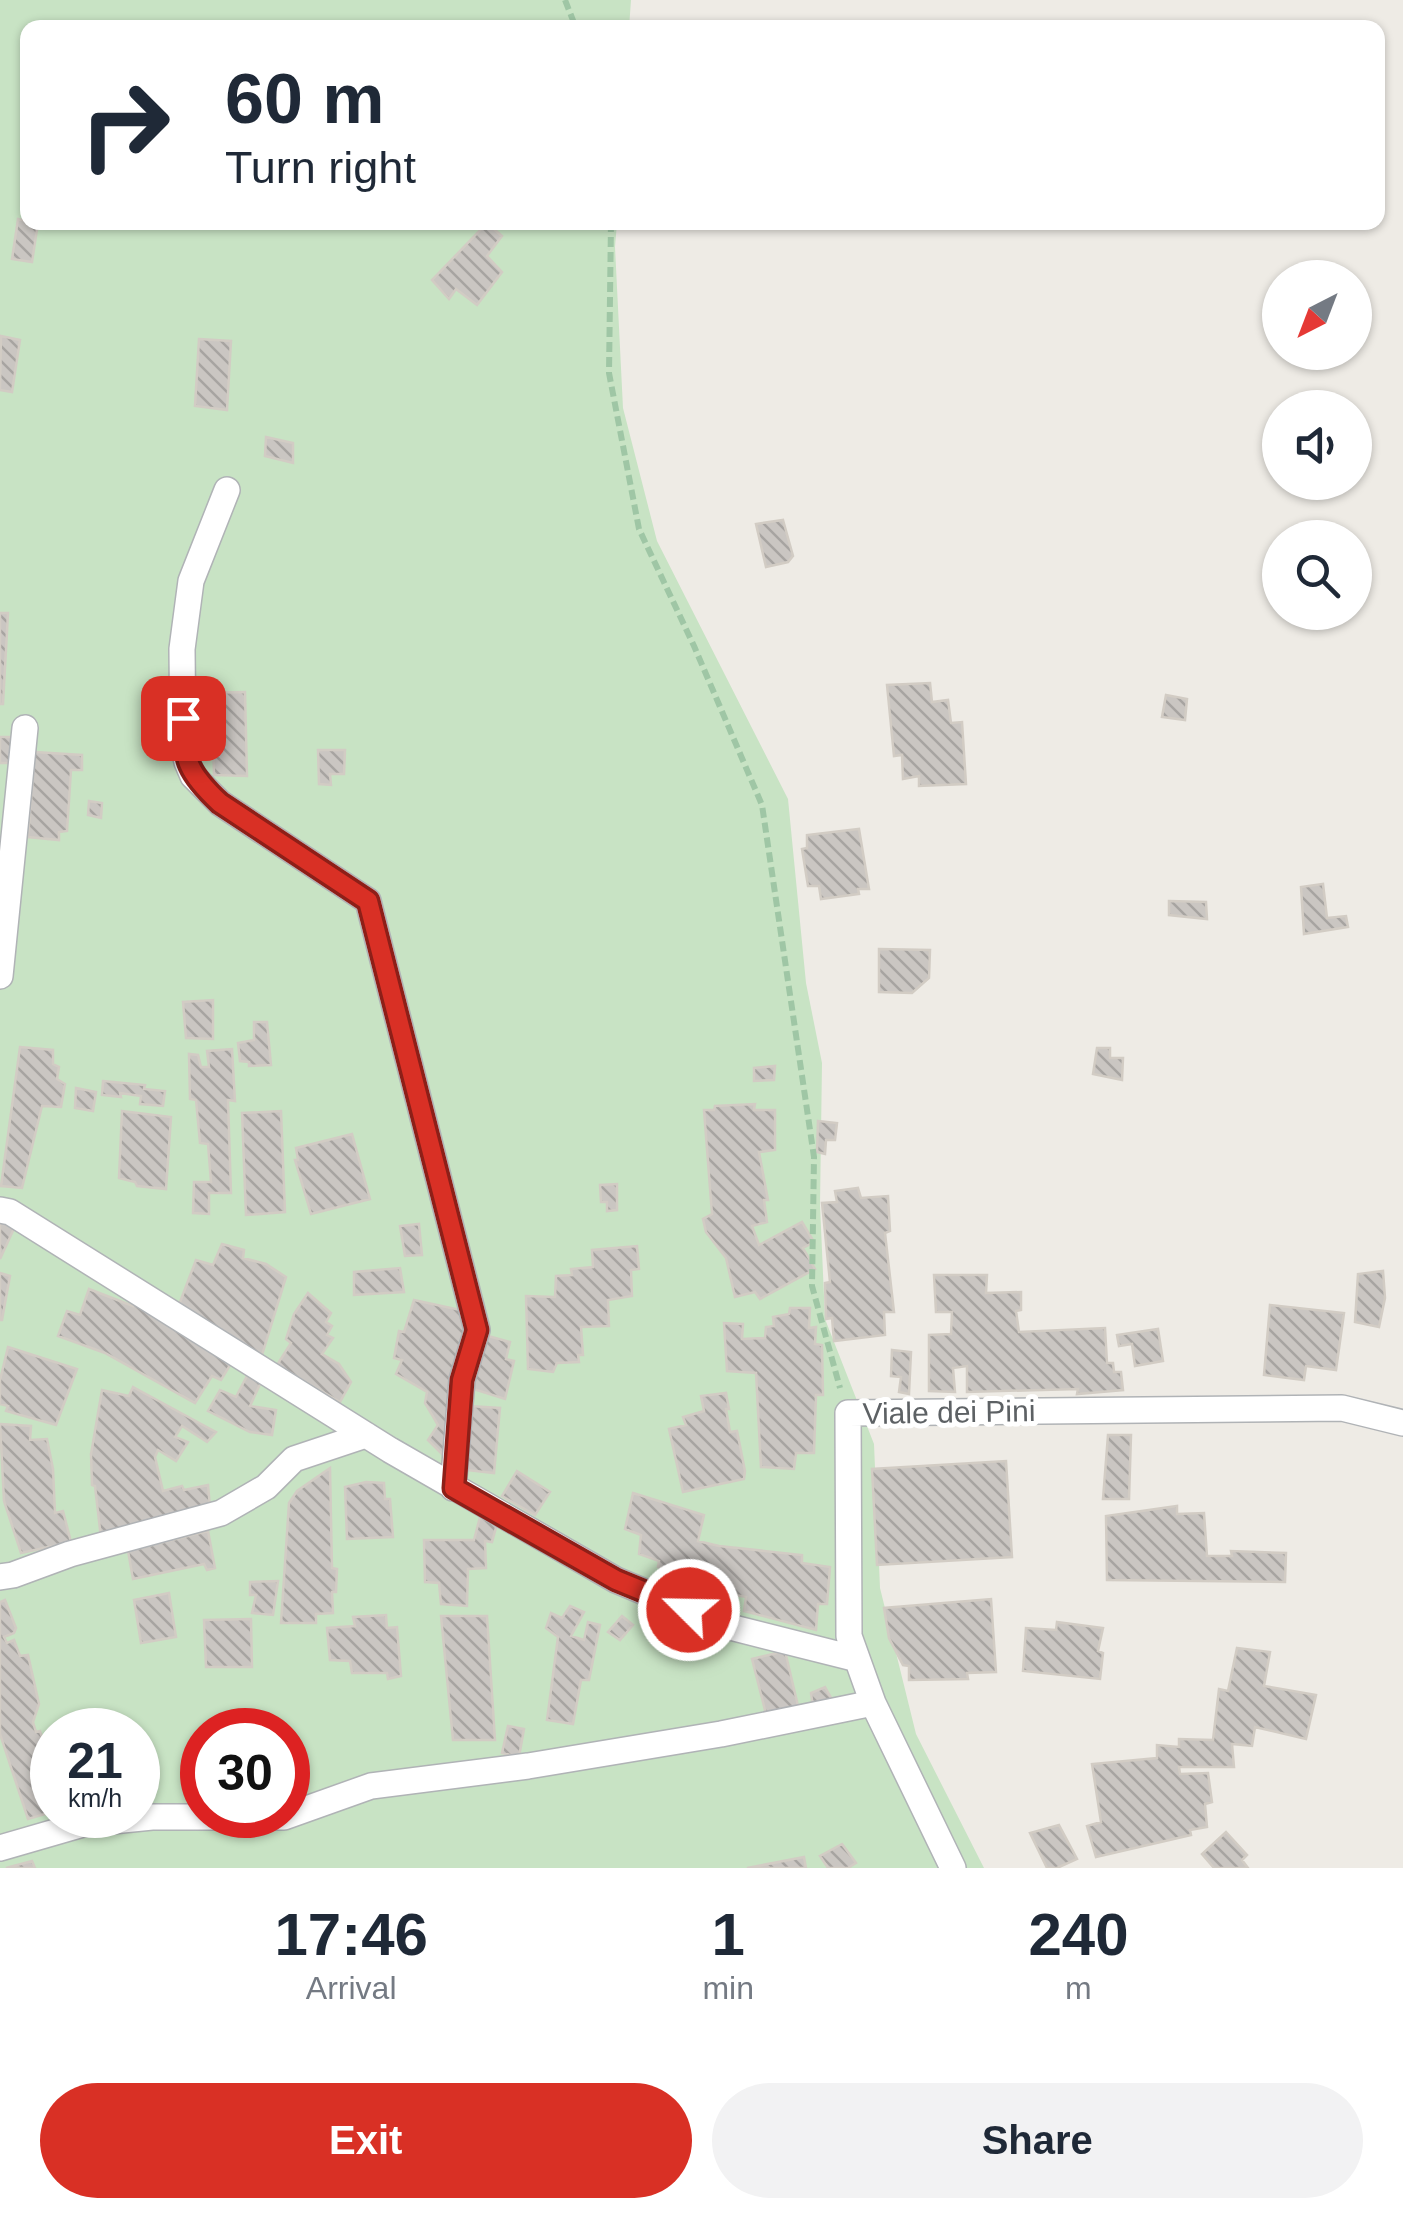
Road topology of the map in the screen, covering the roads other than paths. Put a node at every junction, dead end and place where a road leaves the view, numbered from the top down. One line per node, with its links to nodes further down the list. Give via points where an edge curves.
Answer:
1 (227, 490): 7 (street, via 191,581 182,649 183,746 193,776 220,803 368,901 477,1330 462,1380)
2 (24, 728): 3 (street)
3 (0, 976)
4 (0, 1210): 6 (street)
5 (1403, 1423): 9 (street, Viale dei Pini, via 1342,1408 848,1413 849,1636)
6 (366, 1435): 7 (street); 8 (street, via 294,1459 266,1487 220,1512)
7 (454, 1488): 9 (street, via 616,1580 726,1626)
8 (0, 1577)
9 (857, 1658): 10 (street, Viale dei Pini)
10 (873, 1703): 11 (street, via 528,1766 371,1786 284,1817 83,1824); 12 (street, Viale dei Pini)
11 (0, 1848)
12 (953, 1868)

